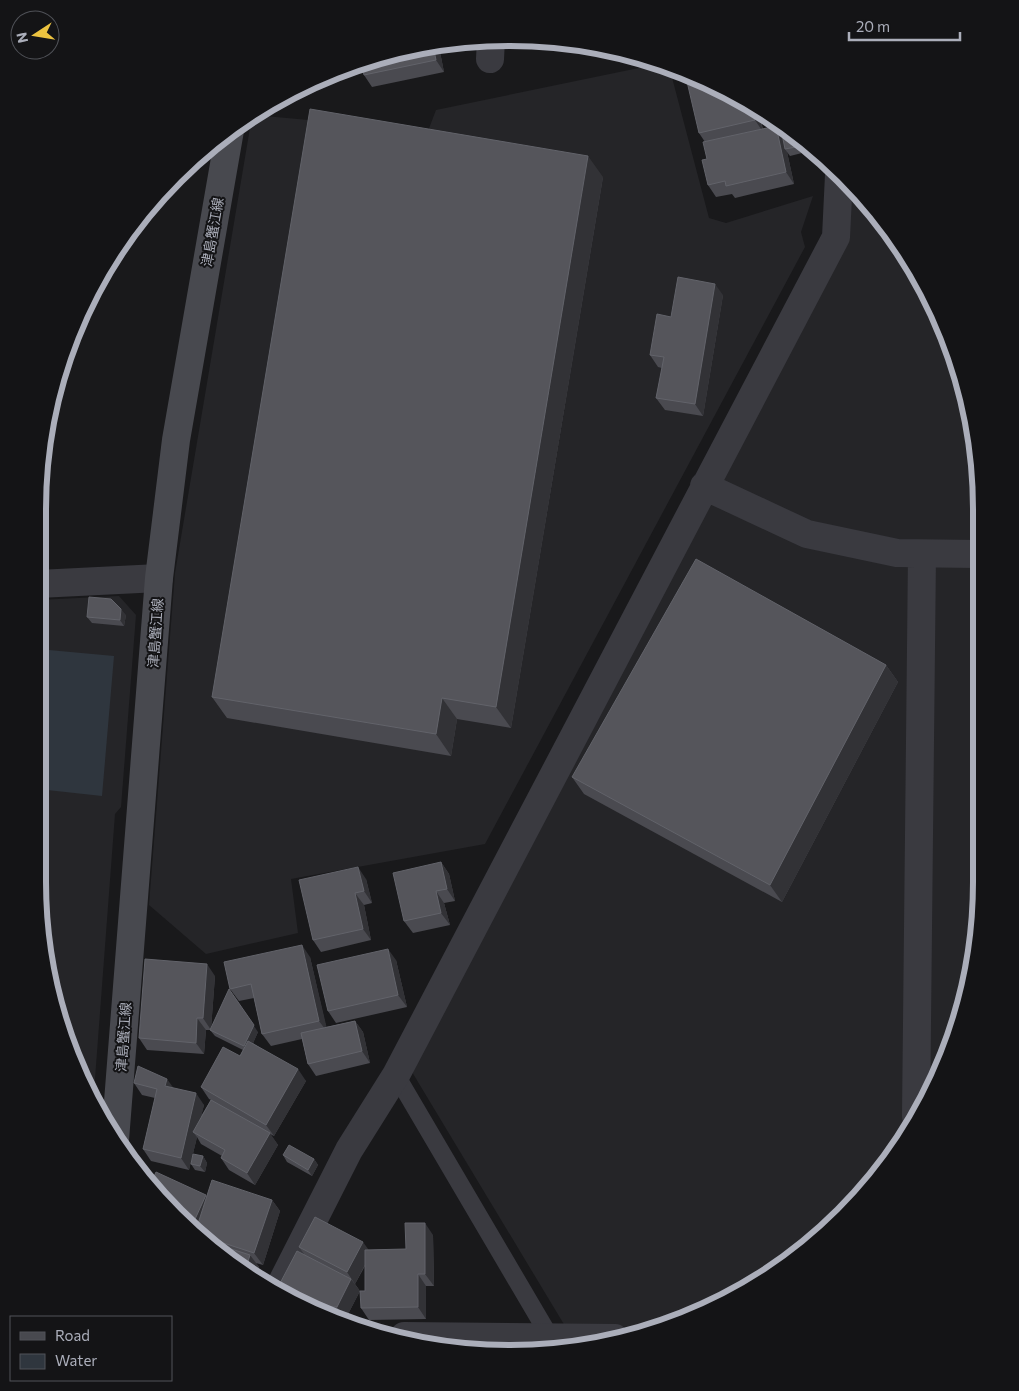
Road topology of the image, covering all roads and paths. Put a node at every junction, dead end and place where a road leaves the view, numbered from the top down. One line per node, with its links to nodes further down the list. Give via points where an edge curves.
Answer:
1 (228, 141): 6 (main road, 津島蟹江線, via 176,440)
2 (839, 184): 3 (street, via 836,236)
3 (704, 486): 4 (street, via 807,534 897,554); 8 (street)
4 (922, 554): 5 (street); 9 (street)
5 (973, 554)
6 (159, 578): 7 (street); 10 (main road, 津島蟹江線)
7 (46, 584)
8 (396, 1075): 11 (street, via 349,1150); 13 (lane)
9 (916, 1103)
10 (116, 1126)
11 (281, 1284)
12 (420, 1336): 13 (street)
13 (550, 1337): 14 (street)
14 (590, 1338)

